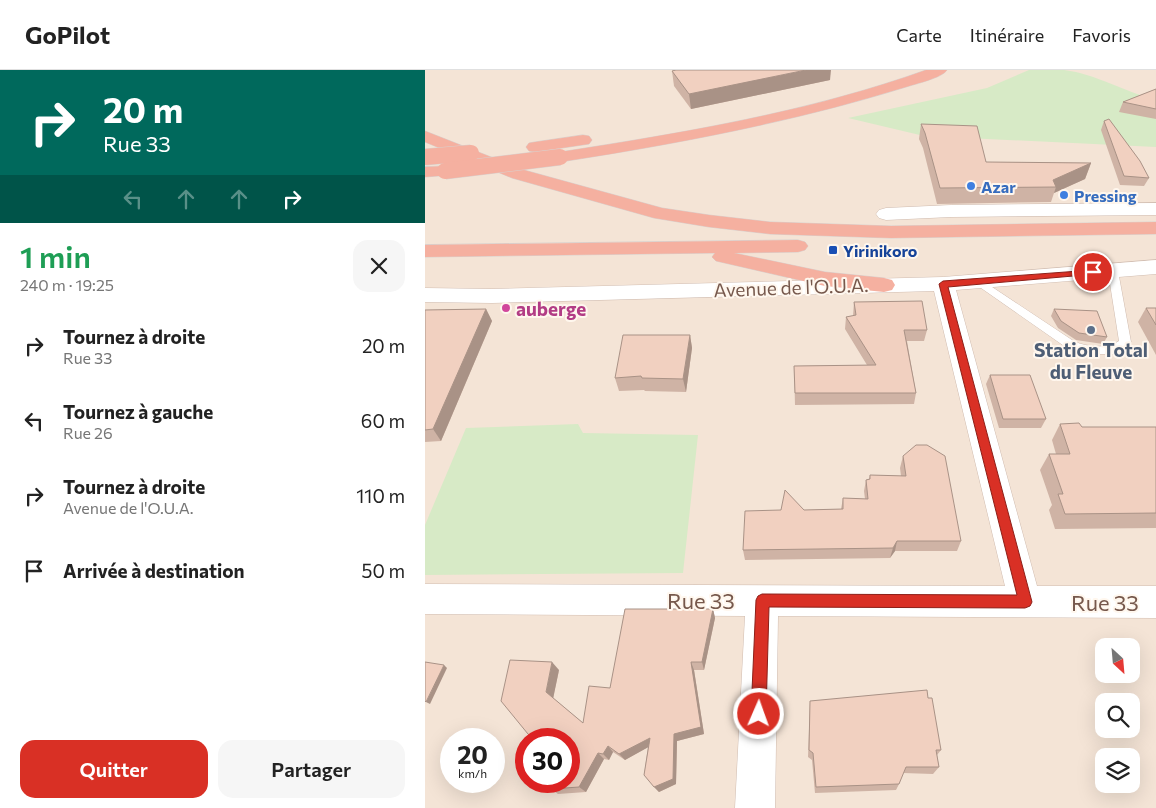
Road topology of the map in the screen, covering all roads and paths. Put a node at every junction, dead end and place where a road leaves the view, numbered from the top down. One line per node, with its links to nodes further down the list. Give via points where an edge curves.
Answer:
1 (906, 70): 4 (highway, bridge, via 827,94 734,115 614,136)
2 (940, 70): 5 (highway, bridge, via 842,101 745,125 624,148)
3 (425, 136): 8 (highway, via 518,174 615,203 661,214)
4 (425, 157)
5 (425, 172)
6 (1156, 209): 7 (street)
7 (886, 214): 8 (highway)
8 (770, 228): 9 (highway, via 891,232)
9 (1156, 228)
10 (1156, 240): 11 (highway)
11 (682, 248): 12 (highway); 17 (highway, via 825,279)
12 (425, 251)
13 (1156, 267): 14 (street, Avenue de l'O.U.A.)
14 (1113, 271): 15 (street, Avenue de l'O.U.A.); 15 (lane, via 1125,342 1115,350 1083,350 1071,345)
15 (976, 282): 16 (street, Avenue de l'O.U.A.)
16 (943, 284): 17 (street, Avenue de l'O.U.A.); 21 (street)
17 (884, 285): 18 (street, Avenue de l'O.U.A.)
18 (425, 295)
19 (425, 599): 20 (street, Rue 33)
20 (762, 600): 21 (street, Rue 33); 23 (street)
21 (1025, 602): 22 (street, Rue 33)
22 (1156, 602)
23 (755, 808)

